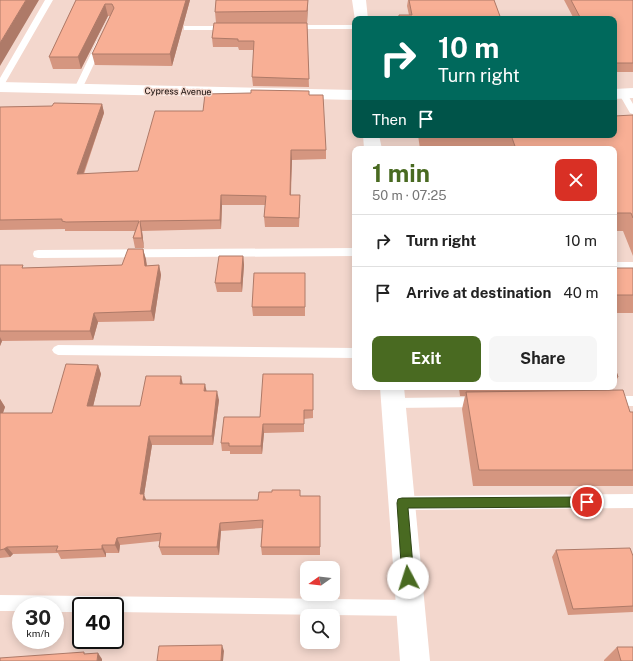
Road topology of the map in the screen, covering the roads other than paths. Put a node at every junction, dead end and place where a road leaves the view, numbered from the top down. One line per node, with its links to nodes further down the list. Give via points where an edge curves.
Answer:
1 (49, 0): 9 (lane)
2 (359, 0): 3 (street)
3 (361, 16)
4 (352, 27): 7 (lane)
5 (187, 28): 6 (lane)
6 (240, 28)
7 (278, 28)
8 (104, 33): 10 (lane)
9 (0, 86): 10 (street, Cypress Avenue)
10 (78, 89): 12 (street, Cypress Avenue)
11 (623, 94): 13 (lane)
12 (352, 95)
13 (633, 111)
14 (352, 252): 15 (lane)
15 (38, 254)
16 (617, 266): 17 (lane)
17 (633, 266)
18 (58, 350): 19 (lane)
19 (352, 353)
20 (393, 395): 23 (lane); 25 (street)
21 (601, 401): 22 (lane)
22 (633, 401)
23 (489, 402)
24 (633, 501): 25 (lane)
25 (402, 503): 27 (street)
26 (0, 602): 27 (lane)
27 (411, 608): 28 (street)
28 (415, 661)

